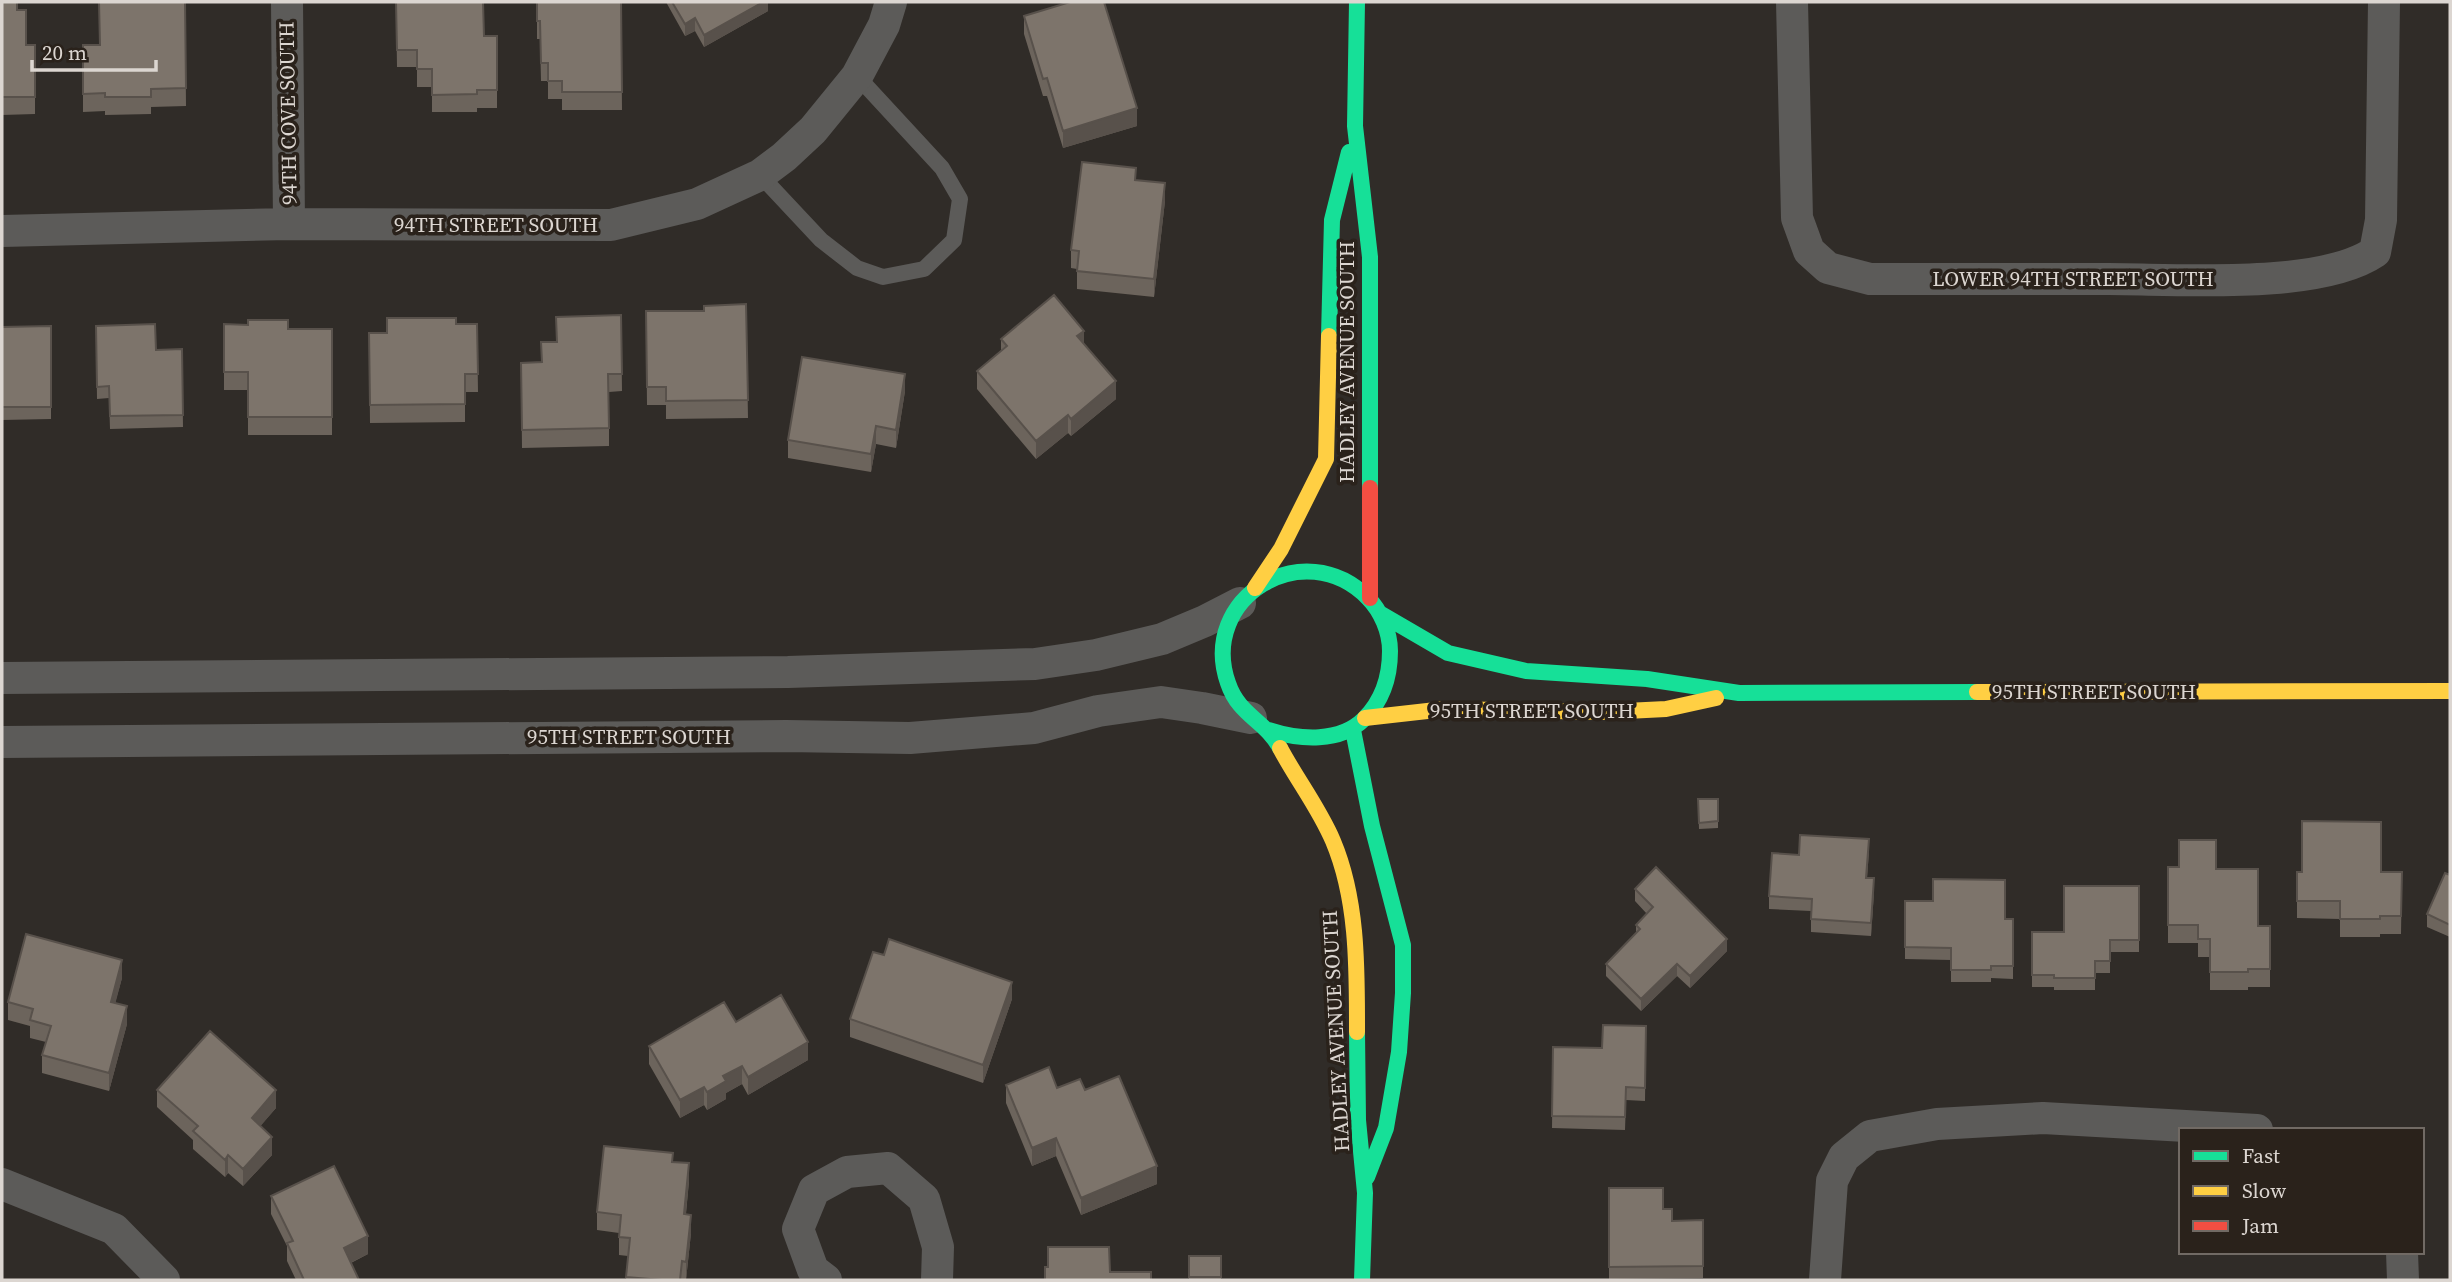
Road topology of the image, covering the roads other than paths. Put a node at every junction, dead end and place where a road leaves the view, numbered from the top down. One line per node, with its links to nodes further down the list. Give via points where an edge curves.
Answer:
1 (286, 2): 9 (street, 94TH COVE SOUTH)
2 (891, 2): 6 (street, 94TH STREET SOUTH)
3 (1357, 2): 7 (street, HADLEY AVENUE SOUTH)
4 (1792, 2): 5 (street, LOWER 94TH STREET SOUTH, via 1797,218 1809,251 1828,268 1870,279 2251,279 2326,272 2360,263 2375,252 2381,220)
5 (2384, 2)
6 (857, 76): 8 (street, 94TH STREET SOUTH, via 813,130); 8 (lane, via 942,168 960,199 954,240 924,269 883,277 857,268 821,240)
7 (1355, 126): 11 (street, HADLEY AVENUE SOUTH, via 1332,220 1326,459 1281,549); 12 (street, HADLEY AVENUE SOUTH, via 1370,257)
8 (760, 175): 9 (street, 94TH STREET SOUTH, via 697,205 611,225)
9 (289, 224): 10 (street, 94TH STREET SOUTH)
10 (2, 231)
11 (1248, 596): 12 (street, via 1273,577 1315,570 1335,575); 14 (street, via 1162,639 1035,664 788,672); 18 (street, via 1230,621 1223,663 1237,702)
12 (1370, 598): 13 (street)
13 (1381, 614): 16 (street, 95TH STREET SOUTH, via 1448,653 1526,671 1647,679); 17 (street, via 1389,631 1391,668 1386,687)
14 (2, 678)
15 (2450, 691): 16 (street, 95TH STREET SOUTH)
16 (1739, 693): 17 (street, 95TH STREET SOUTH, via 1666,709 1446,709)
17 (1365, 718): 19 (street)
18 (1260, 724): 19 (street, via 1288,737 1308,739); 20 (street, 95TH STREET SOUTH, via 1161,702 1098,711 1034,728 910,738); 22 (street, HADLEY AVENUE SOUTH, via 1307,792 1336,848 1351,900 1358,993 1358,1120)
19 (1353, 730): 22 (street, HADLEY AVENUE SOUTH, via 1402,945 1399,1052 1386,1128)
20 (2, 742)
21 (2221, 1128): 29 (street, via 2043,1118 1937,1124 1870,1136 1844,1157 1832,1181)
22 (1365, 1182): 28 (street, HADLEY AVENUE SOUTH)
23 (2, 1184): 25 (street, via 114,1229)
24 (2403, 1254): 30 (street)
25 (164, 1280)
26 (826, 1280): 27 (street, via 813,1270 798,1229 814,1190 847,1172 888,1168 924,1199 938,1247)
27 (937, 1280)
28 (1362, 1280)
29 (1825, 1280)
30 (2403, 1280)

